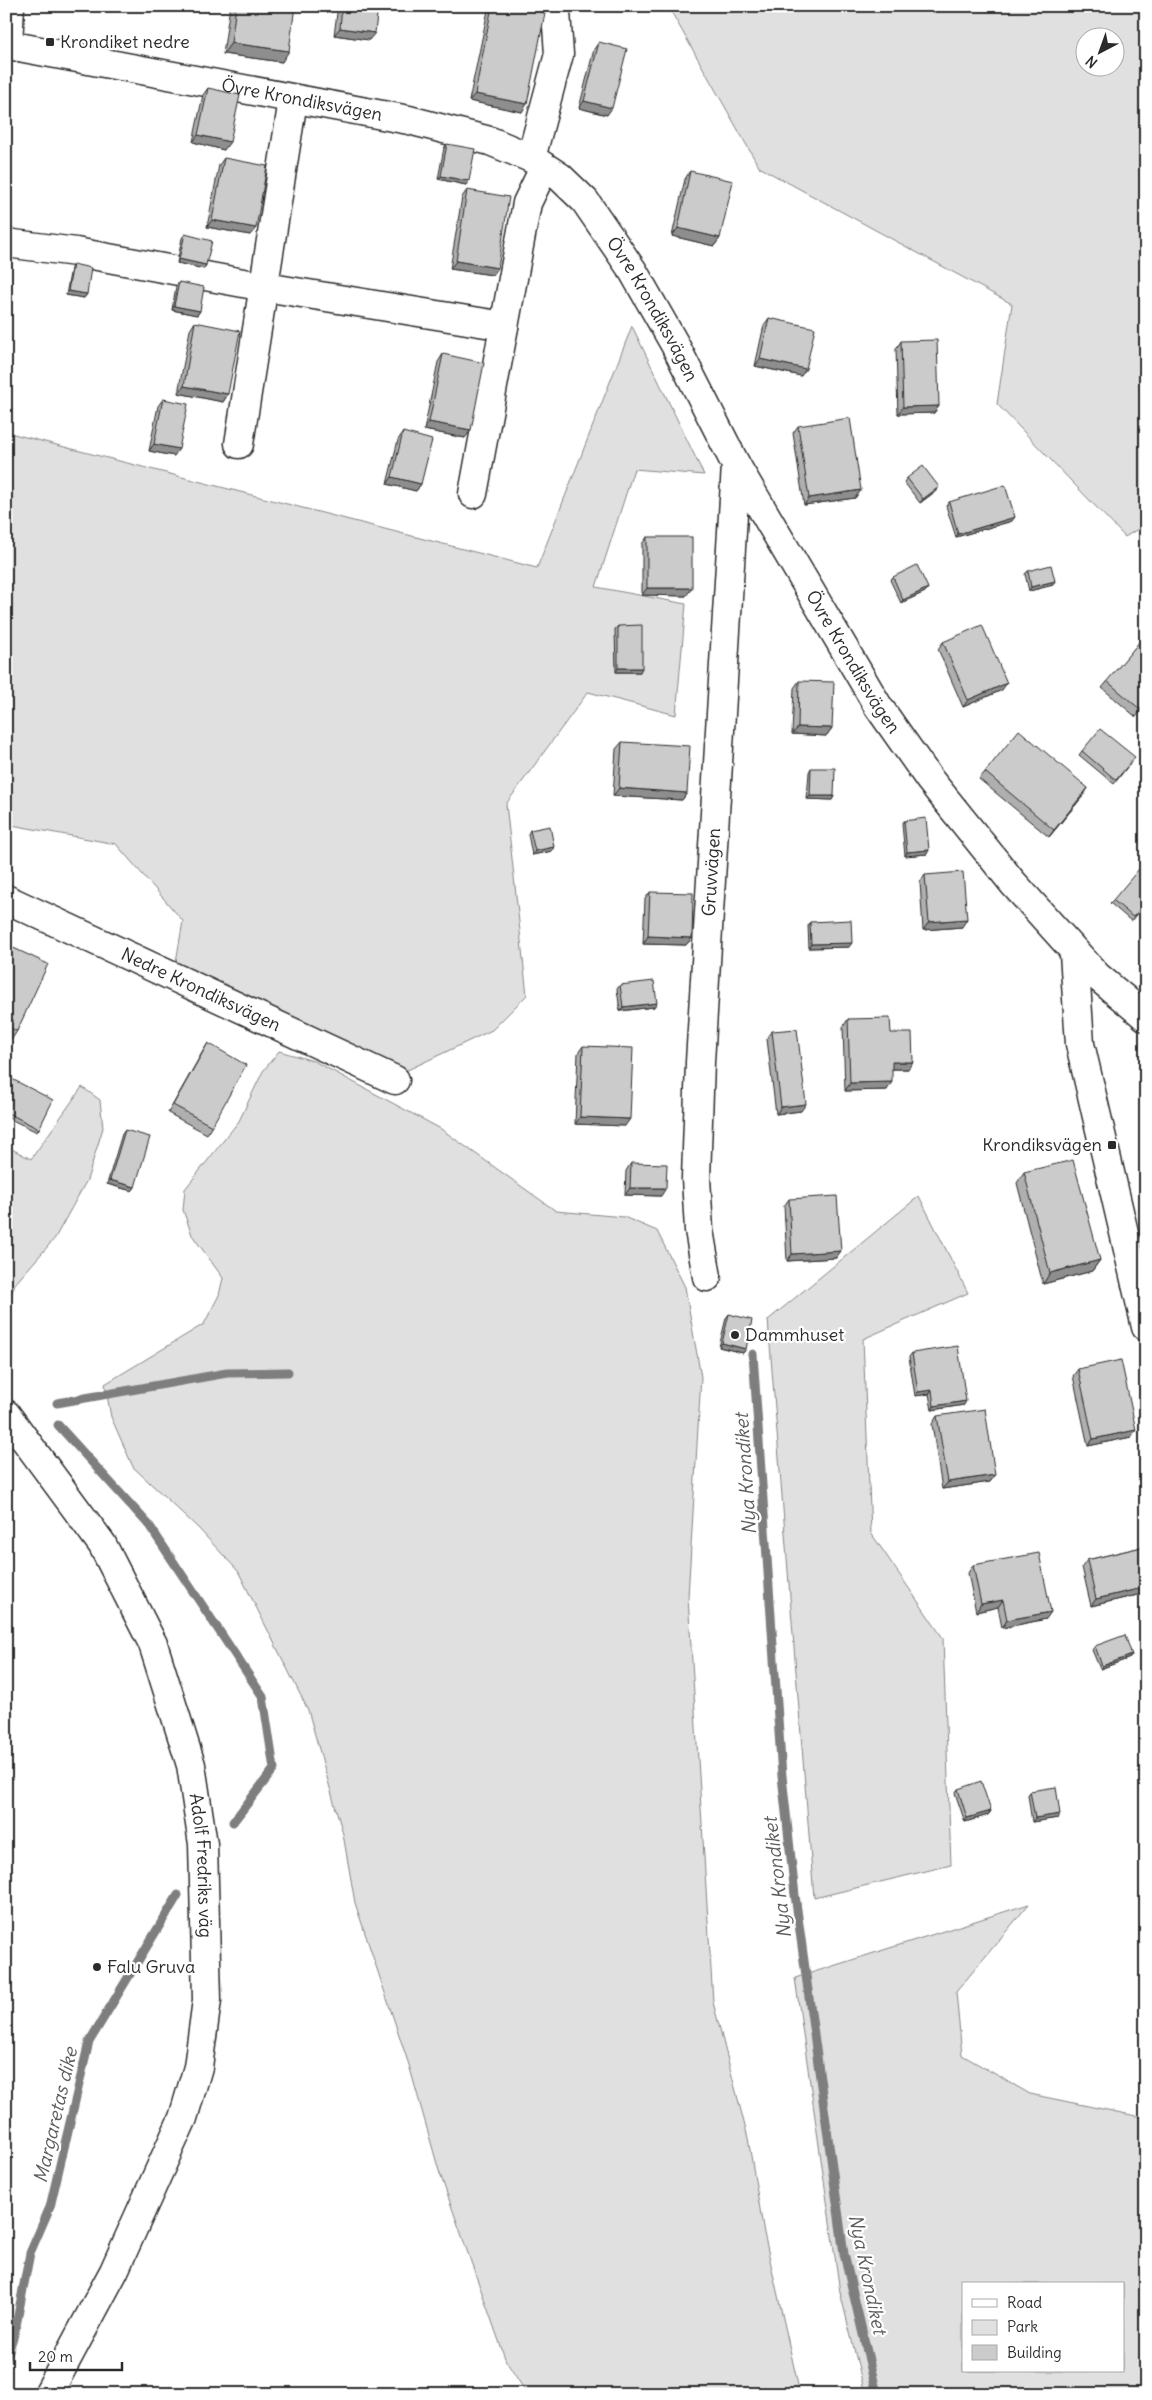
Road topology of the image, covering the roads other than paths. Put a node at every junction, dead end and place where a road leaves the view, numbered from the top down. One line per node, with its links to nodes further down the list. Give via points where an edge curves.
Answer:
1 (10, 6): 3 (street, Övre Krondiksvägen)
2 (551, 6): 5 (street, via 556,12 559,54)
3 (7, 47): 4 (street, Övre Krondiksvägen)
4 (292, 100): 5 (street, Övre Krondiksvägen, via 409,120 452,131 490,142); 7 (street)
5 (538, 163): 8 (street); 10 (street, Övre Krondiksvägen, via 560,177 585,201 607,231 674,343)
6 (6, 243): 7 (street)
7 (265, 287): 8 (street); 9 (street)
8 (504, 326): 11 (street)
9 (239, 444)
10 (736, 465): 13 (street, Övre Krondiksvägen, via 878,706 968,829); 16 (street, Gruvvägen, via 696,1178 699,1230)
11 (473, 494)
12 (6, 899): 15 (street, Nedre Krondiksvägen)
13 (1074, 953): 14 (street, Övre Krondiksvägen); 17 (street, via 1080,1044)
14 (1146, 1017)
15 (395, 1080)
16 (707, 1277)
17 (1146, 1327)
18 (6, 1414): 19 (street, Adolf Fredriks väg, via 102,1544 152,1644 191,1765 203,1844 207,2000 195,2075 183,2118 114,2271)
19 (48, 2394)

